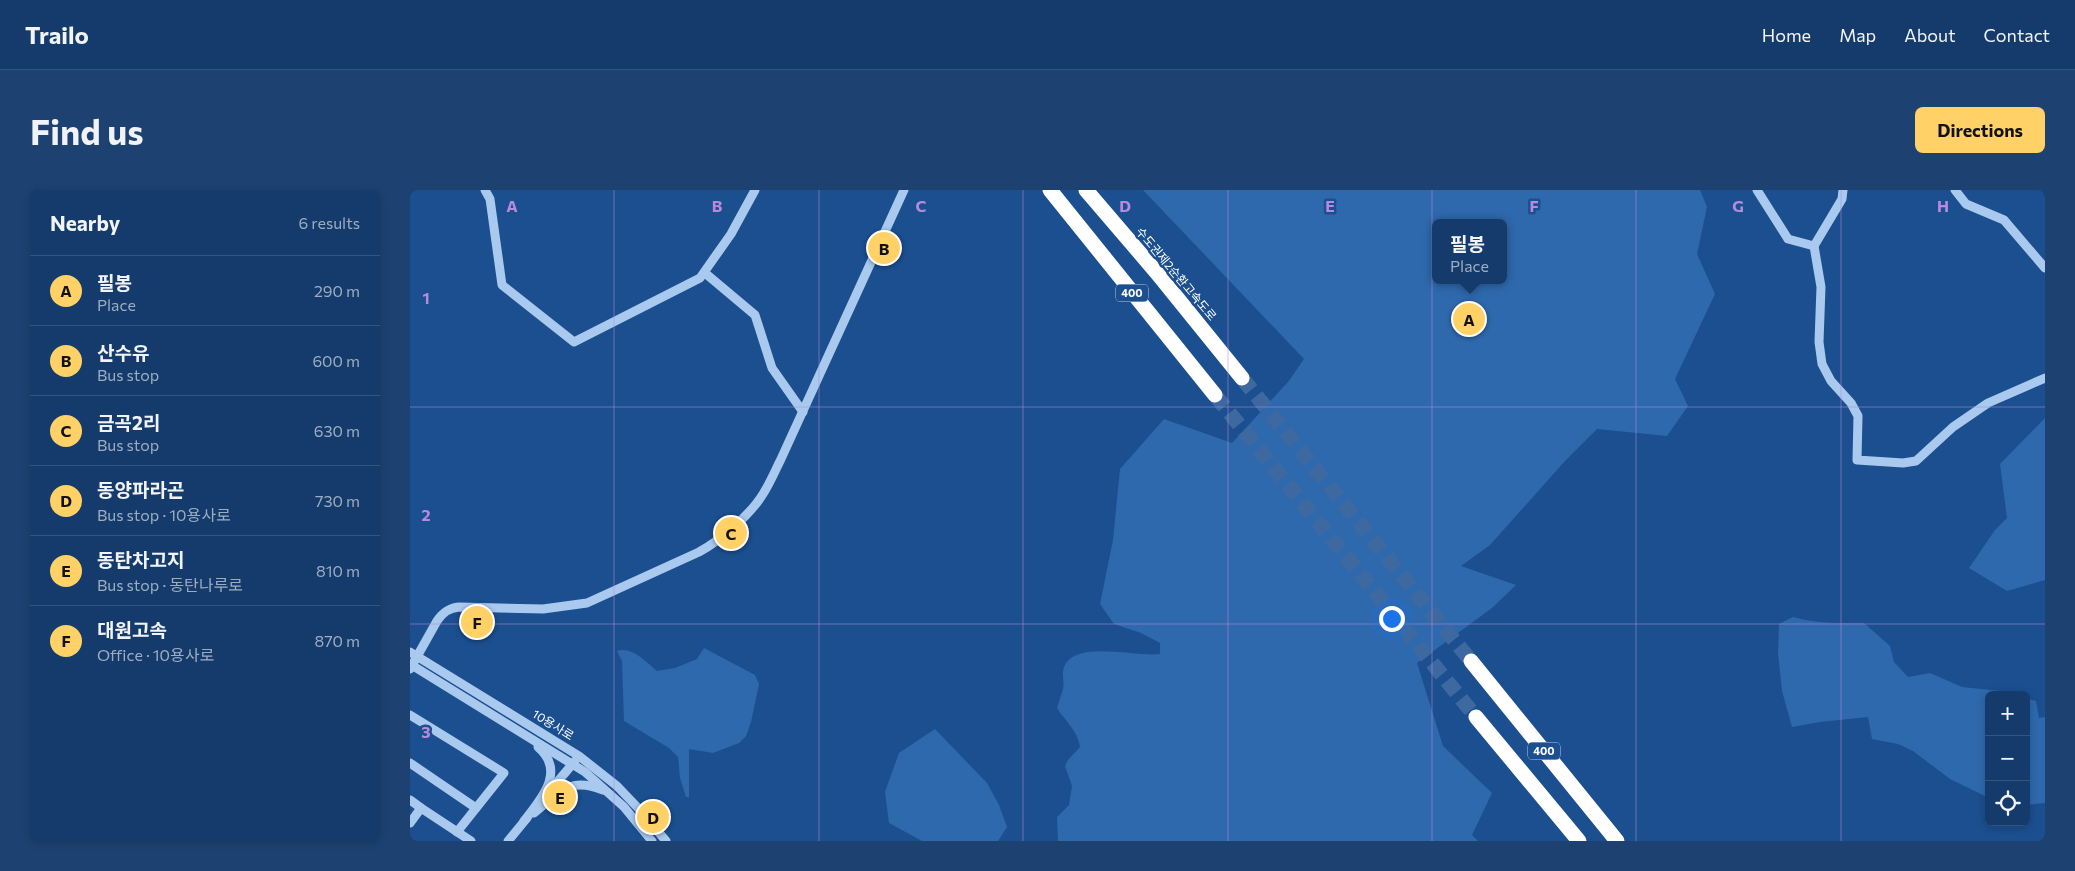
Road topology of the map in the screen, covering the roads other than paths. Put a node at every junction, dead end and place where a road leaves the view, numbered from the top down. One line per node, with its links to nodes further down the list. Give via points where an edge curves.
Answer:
1 (485, 190): 11 (street, via 490,199 502,284 574,342 700,278)
2 (754, 190): 11 (street, via 731,234)
3 (904, 190): 15 (street)
4 (1050, 190): 14 (highway, 400)
5 (1086, 190): 12 (highway, 수도권제2순환고속도로 / 400)
6 (1757, 190): 9 (street, via 1788,240)
7 (1843, 190): 9 (street, via 1842,199)
8 (1956, 190): 10 (street, via 1966,204 2004,220)
9 (1814, 246): 13 (street, via 1821,287 1819,342 1822,364 1858,416 1857,460 1916,461 1953,427 1988,403)
10 (2045, 268)
11 (704, 273): 15 (street, via 755,315 772,368)
12 (1242, 378)
13 (2045, 378)
14 (1215, 395)
15 (803, 412): 16 (street, via 763,494 742,519 707,548 587,603 543,609 449,609 439,617)
16 (413, 654): 18 (street); 22 (street, 10용사로)
17 (1471, 660): 37 (highway, 400)
18 (411, 666): 19 (street, 10용사로)
19 (488, 712): 24 (street, 10용사로); 29 (street, via 502,726 537,747 551,762 550,782)
20 (410, 715): 28 (street, via 504,773)
21 (1476, 717): 36 (highway, 400)
22 (579, 756): 24 (street); 35 (street, 10용사로, via 617,786)
23 (410, 763): 28 (street)
24 (573, 764): 25 (street, 10용사로); 29 (street)
25 (612, 795): 29 (street, via 586,784 569,786); 34 (street, 10용사로)
26 (410, 800): 27 (street)
27 (421, 808): 30 (street); 31 (street)
28 (476, 808): 31 (street)
29 (524, 821): 33 (street)
30 (410, 823)
31 (457, 832): 32 (street)
32 (471, 841)
33 (508, 841)
34 (652, 841)
35 (666, 841)
36 (1580, 841)
37 (1617, 841)

